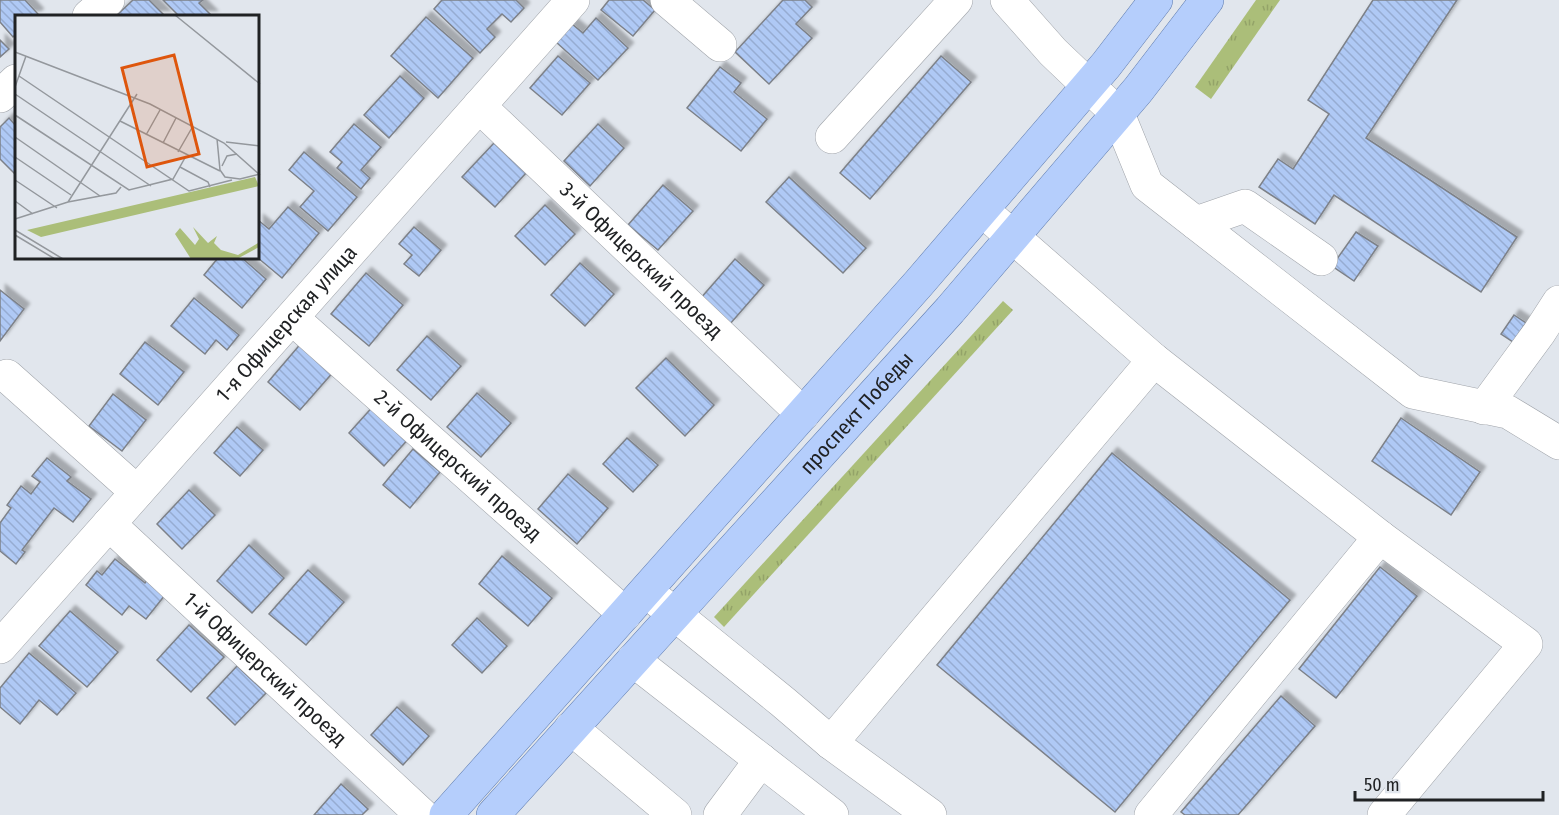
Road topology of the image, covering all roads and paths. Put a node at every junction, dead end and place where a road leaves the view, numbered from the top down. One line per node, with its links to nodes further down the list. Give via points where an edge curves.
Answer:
1 (108, 0): 8 (street)
2 (573, 0): 13 (street, 1-я Офицерская улица)
3 (667, 0): 9 (street)
4 (956, 0): 15 (street)
5 (1006, 0): 11 (street)
6 (1156, 0): 11 (main road, проспект Победы)
7 (1207, 0): 14 (main road, проспект Победы)
8 (90, 15)
9 (720, 45)
10 (15, 82): 12 (street)
11 (1088, 86): 14 (street); 16 (main road, проспект Победы)
12 (0, 96)
13 (479, 106): 21 (street, 1-я Офицерская улица); 26 (street, 3-й Офицерский проезд)
14 (1118, 114): 17 (street, via 1148,185); 18 (main road, проспект Победы)
15 (832, 137)
16 (982, 210): 18 (street); 26 (main road, проспект Победы)
17 (1196, 223): 19 (street, via 1245,206); 25 (street, via 1413,392)
18 (1013, 237): 23 (street); 32 (main road, проспект Победы)
19 (1321, 259)
20 (1559, 302): 22 (street)
21 (292, 318): 28 (street, 1-я Офицерская улица); 31 (street, 2-й Офицерский проезд)
22 (1549, 340): 25 (street)
23 (1154, 360): 30 (street); 36 (street)
24 (7, 376): 28 (street)
25 (1484, 408): 27 (street, via 1508,412)
26 (803, 414): 31 (main road, проспект Победы)
27 (1559, 443)
28 (137, 492): 29 (street, 1-я Офицерская улица)
29 (109, 524): 33 (street, 1-я Офицерская улица); 38 (street, 1-й Офицерский проезд)
30 (1380, 537): 45 (street); 46 (street, via 1526,644)
31 (635, 602): 32 (street, 2-й Офицерский проезд); 39 (main road, проспект Победы)
32 (674, 614): 34 (main road, проспект Победы); 36 (street, 2-й Офицерский проезд)
33 (6, 628)
34 (633, 660): 35 (main road, проспект Победы); 37 (street)
35 (571, 728): 40 (main road, проспект Победы); 41 (street)
36 (831, 743): 44 (street, 2-й Офицерский проезд)
37 (761, 760): 42 (street); 43 (street)
38 (422, 815)
39 (446, 815)
40 (493, 815)
41 (675, 815)
42 (720, 815)
43 (832, 815)
44 (930, 815)
45 (1151, 815)
46 (1383, 815)

